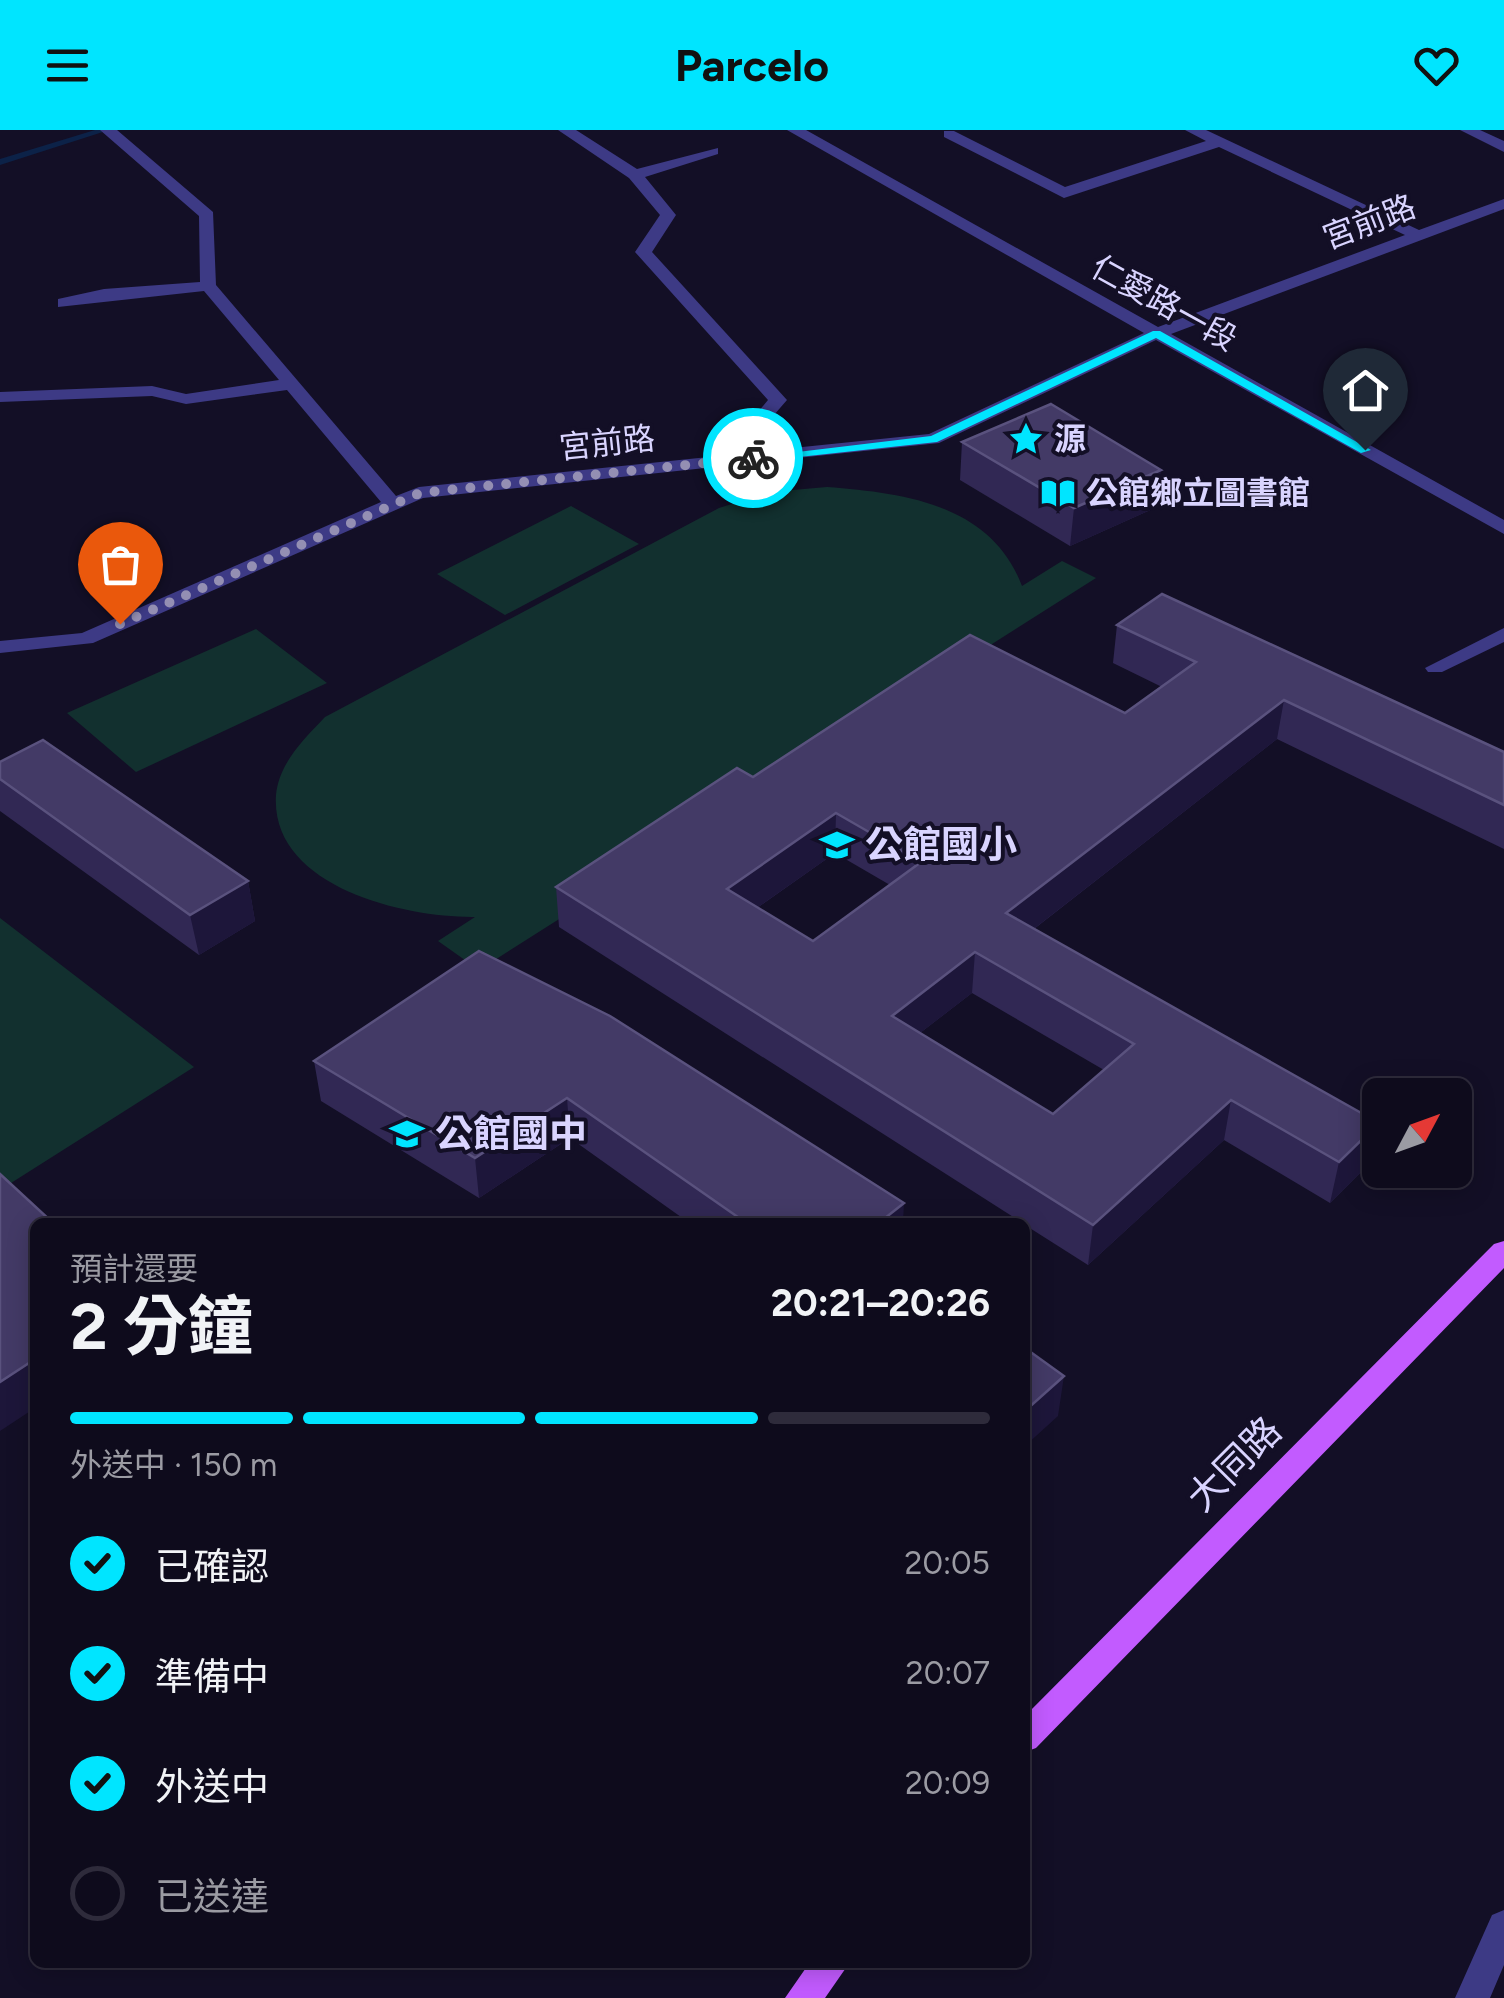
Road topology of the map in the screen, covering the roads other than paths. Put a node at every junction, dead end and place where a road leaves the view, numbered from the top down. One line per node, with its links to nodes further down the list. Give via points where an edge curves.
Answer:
1 (108, 130): 15 (street, via 207,215)
2 (566, 130): 10 (street)
3 (796, 130): 17 (street, 仁愛路一段)
4 (1192, 130): 7 (street)
5 (1468, 130): 8 (street)
6 (948, 134): 7 (street, via 1064,193)
7 (1220, 142): 14 (street)
8 (1502, 142)
9 (713, 151): 10 (street)
10 (635, 175): 20 (street, via 668,215 643,252 778,400 758,423)
11 (1504, 204): 12 (street, 宮前路)
12 (1484, 212): 13 (street); 14 (street, 宮前路)
13 (1504, 221)
14 (1418, 236): 17 (street, 宮前路)
15 (208, 286): 16 (street); 18 (street)
16 (64, 303)
17 (1156, 333): 20 (street, 宮前路, via 933,440); 22 (street, 仁愛路一段)
18 (290, 384): 19 (street, via 186,398 152,392); 21 (street)
19 (0, 398)
20 (778, 456): 21 (street, 宮前路, via 420,493)
21 (392, 503): 24 (street, 宮前路, via 86,639)
22 (1504, 528)
23 (1504, 634): 25 (street)
24 (0, 647)
25 (1436, 668)
26 (1504, 1251): 27 (main road, 大同路)
27 (1030, 1733)
28 (1504, 1926): 31 (street)
29 (828, 1968): 30 (main road)
30 (802, 1998)
31 (1472, 1998)

